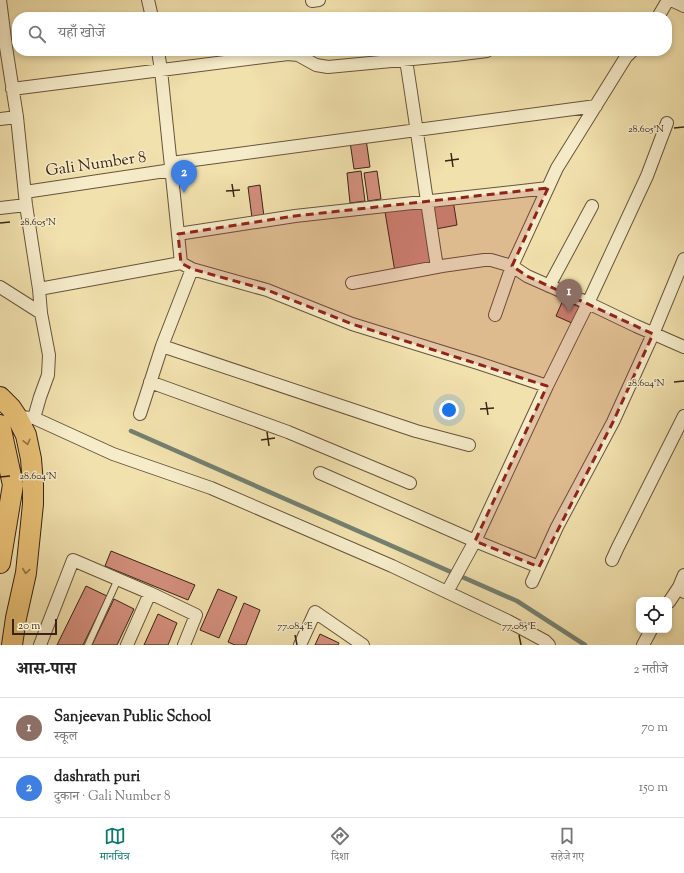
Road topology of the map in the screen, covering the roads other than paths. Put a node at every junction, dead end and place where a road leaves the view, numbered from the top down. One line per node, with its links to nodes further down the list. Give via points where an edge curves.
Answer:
1 (0, 0): 7 (street)
2 (148, 0): 5 (street)
3 (670, 0): 4 (street); 6 (street)
4 (684, 6)
5 (151, 12)
6 (662, 12)
7 (3, 48): 15 (street)
8 (159, 56): 14 (street)
9 (272, 56): 14 (street)
10 (300, 56): 13 (street, via 316,65 328,67)
11 (455, 56): 13 (street)
12 (627, 56): 16 (street)
13 (406, 60): 20 (street)
14 (161, 70): 15 (street); 21 (street)
15 (12, 89): 17 (street)
16 (596, 106): 20 (street, Gali Number 8); 22 (street, via 556,168)
17 (17, 117): 18 (street); 23 (street)
18 (0, 119)
19 (667, 123): 38 (street, via 647,176)
20 (417, 130): 21 (street, Gali Number 8); 24 (street)
21 (171, 167): 23 (street, Gali Number 8); 28 (street)
22 (548, 188): 24 (street); 31 (street)
23 (25, 192): 25 (street)
24 (427, 201): 28 (street, via 294,216); 32 (street)
25 (26, 205): 27 (street); 37 (street)
26 (592, 206): 35 (street)
27 (0, 208)
28 (178, 234): 30 (street)
29 (684, 259): 41 (street)
30 (181, 263): 33 (street); 37 (street)
31 (512, 266): 32 (street, via 484,260); 35 (street); 40 (street)
32 (437, 267): 34 (street)
33 (192, 269): 42 (street); 45 (street, via 267,290 352,324)
34 (352, 283)
35 (549, 286): 38 (street)
36 (0, 287): 39 (street)
37 (39, 289): 39 (street)
38 (588, 303): 41 (street); 45 (street)
39 (41, 313): 49 (street, via 49,355 48,375 40,397)
40 (495, 315)
41 (653, 334): 43 (street); 57 (street, via 613,422 557,527)
42 (162, 346): 44 (street); 50 (street)
43 (684, 347)
44 (150, 382): 47 (street); 52 (street, via 288,432)
45 (547, 386): 54 (street)
46 (0, 397): 49 (main road, via 11,408)
47 (140, 414)
48 (684, 416): 55 (street)
49 (13, 421): 53 (main road, via 13,485); 61 (street, via 211,488 392,566)
50 (469, 445)
51 (320, 473): 54 (street)
52 (410, 483)
53 (17, 511): 56 (main road); 66 (main road, one-way to 66, via 26,573)
54 (475, 541): 57 (street); 61 (street)
55 (612, 560)
56 (0, 563)
57 (539, 567): 60 (street)
58 (684, 575): 62 (street)
59 (118, 579): 63 (street); 67 (street, via 73,560); 68 (lane)
60 (532, 582)
61 (450, 587): 73 (street)
62 (681, 590): 64 (street)
63 (150, 593): 69 (street); 70 (street, via 196,616)
64 (672, 599)
65 (649, 633): 74 (street)
66 (12, 645)
67 (40, 645)
68 (88, 645)
69 (127, 645)
70 (184, 645)
71 (300, 645): 72 (street, via 315,612)
72 (363, 645)
73 (549, 645)
74 (643, 645)

